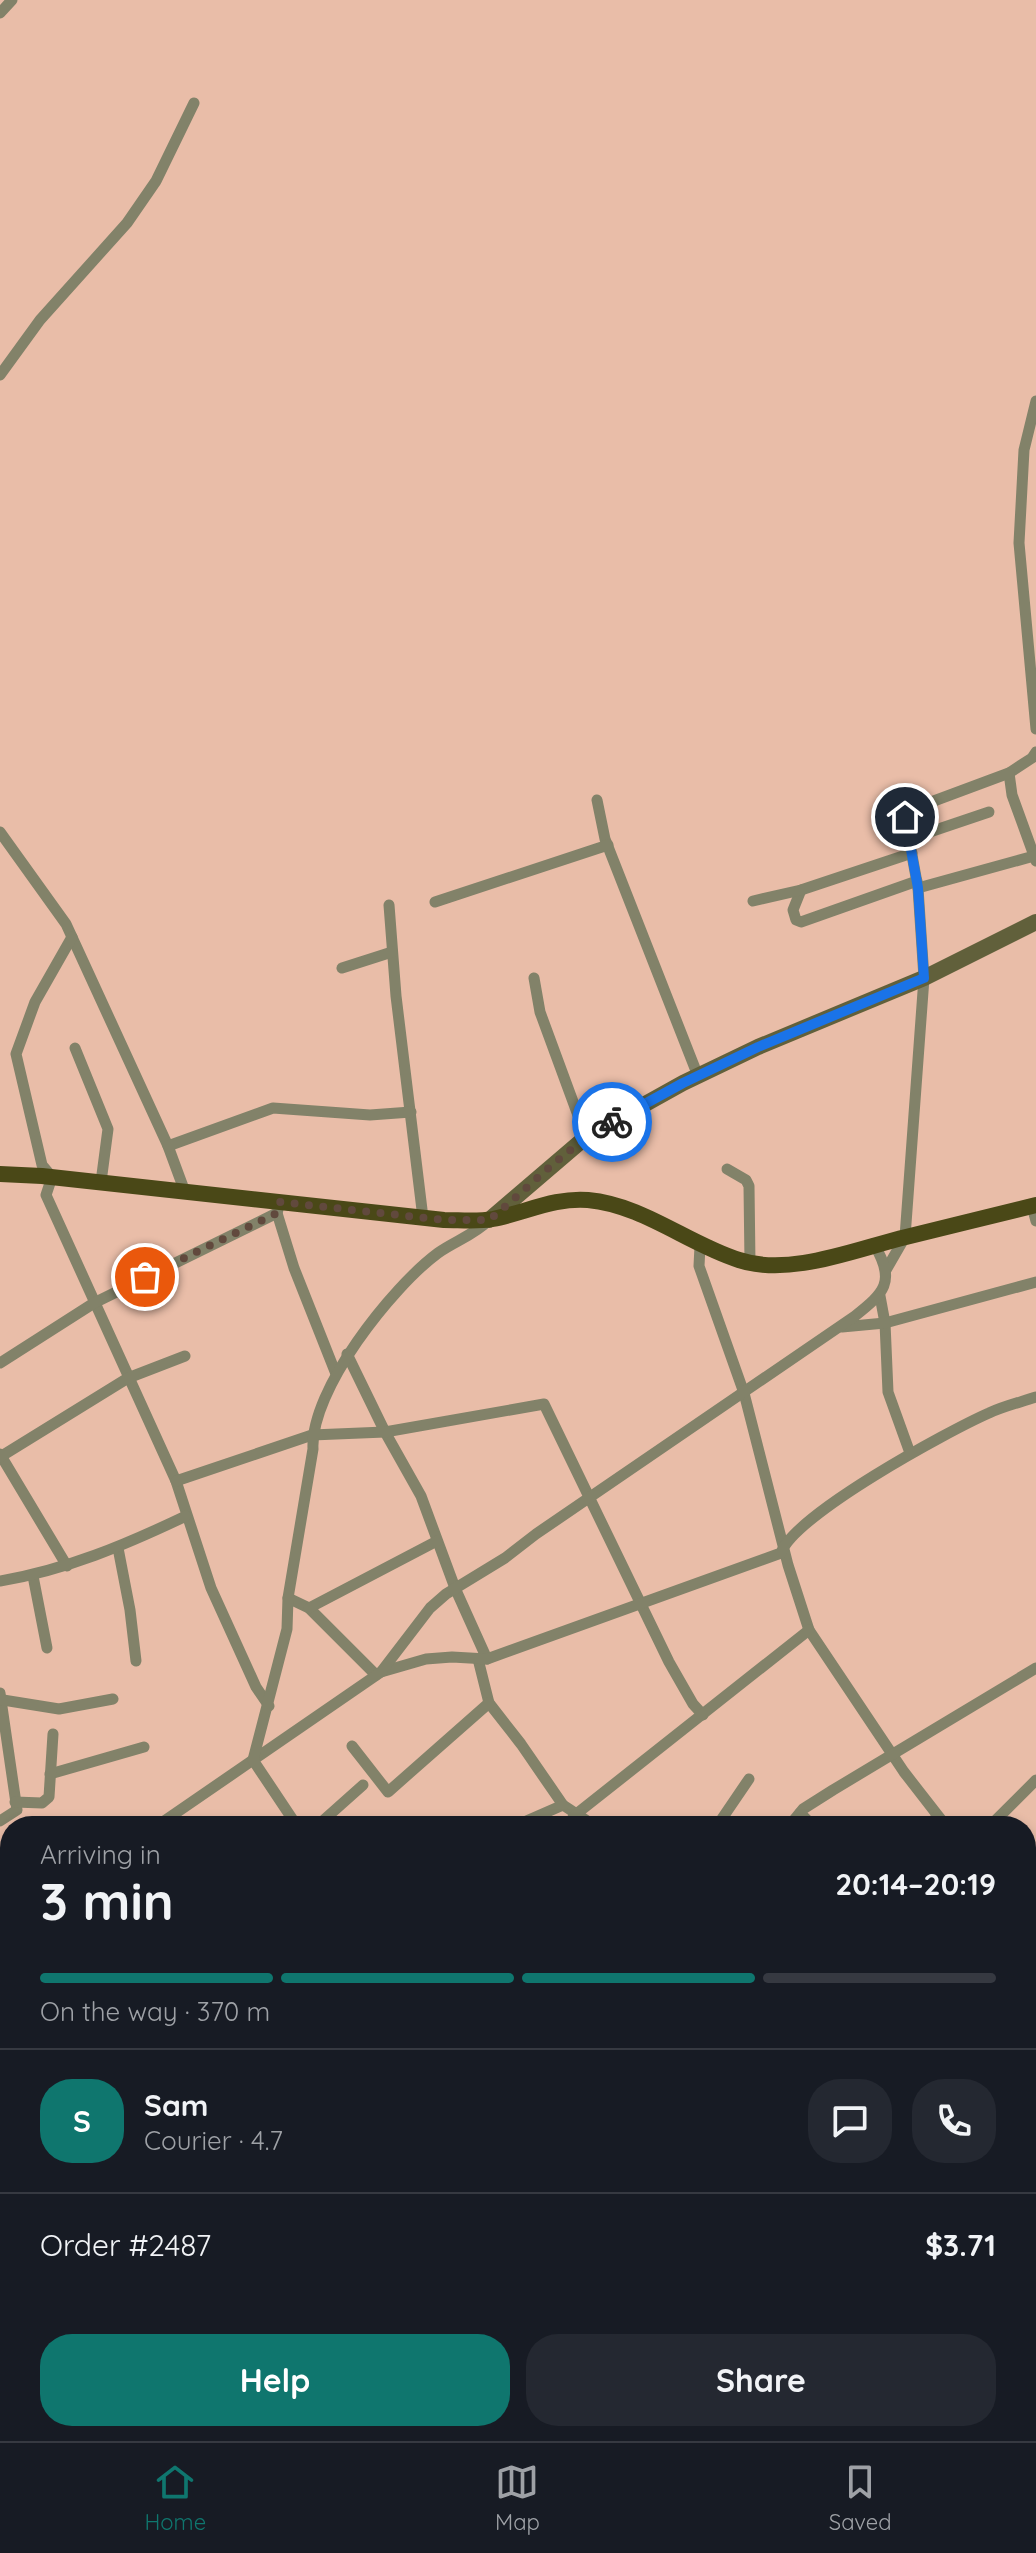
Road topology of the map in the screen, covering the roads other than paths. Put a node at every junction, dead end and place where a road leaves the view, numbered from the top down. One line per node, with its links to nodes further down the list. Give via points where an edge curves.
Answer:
1 (12, 0): 2 (street)
2 (0, 13)
3 (194, 103): 4 (street, via 156,181 127,223 40,320)
4 (0, 375)
5 (1036, 401): 6 (street, via 1024,450 1019,543)
6 (1036, 729)
7 (1036, 752): 8 (street)
8 (1009, 773): 12 (street, via 909,811); 15 (street)
9 (597, 800): 13 (street)
10 (989, 812): 12 (street)
11 (0, 832): 22 (street)
12 (909, 839): 14 (street)
13 (608, 845): 19 (street); 28 (street)
14 (912, 853): 16 (street); 17 (street)
15 (1035, 859): 16 (street)
16 (918, 884): 17 (street, via 801,922 793,910); 26 (street)
17 (801, 890): 18 (street)
18 (753, 901)
19 (435, 902)
20 (389, 905): 23 (street)
21 (1036, 922): 26 (street)
22 (72, 937): 31 (street); 34 (street, via 35,1002 16,1054 42,1165)
23 (392, 952): 24 (street); 29 (street)
24 (342, 968)
25 (534, 978): 30 (street, via 540,1012)
26 (924, 978): 28 (street); 41 (street)
27 (75, 1048): 35 (street, via 108,1129)
28 (698, 1076): 30 (street)
29 (411, 1112): 31 (street, via 370,1115 273,1108); 39 (street)
30 (586, 1137): 40 (street)
31 (168, 1146): 36 (street)
32 (727, 1169): 44 (street, via 749,1186)
33 (0, 1174): 34 (main road)
34 (52, 1177): 35 (main road); 48 (street, via 46,1195)
35 (101, 1182): 36 (main road)
36 (185, 1192): 37 (main road)
37 (278, 1207): 39 (main road); 48 (street); 54 (street, via 294,1268)
38 (1035, 1211): 41 (main road)
39 (423, 1218): 40 (main road)
40 (489, 1220): 42 (main road, via 561,1201 588,1200 647,1218); 51 (street, via 415,1273)
41 (905, 1237): 43 (main road); 45 (street)
42 (700, 1246): 44 (main road); 56 (street, via 699,1266)
43 (875, 1246): 44 (main road, via 791,1265); 45 (street)
44 (750, 1263)
45 (886, 1270): 47 (street)
46 (1036, 1282): 49 (street)
47 (880, 1296): 49 (street); 50 (street)
48 (94, 1303): 53 (street); 55 (street)
49 (885, 1323): 50 (street); 60 (street, via 888,1392)
50 (839, 1327): 56 (street)
51 (347, 1354): 54 (street); 58 (street)
52 (185, 1356): 55 (street)
53 (0, 1363)
54 (336, 1374): 59 (street)
55 (128, 1378): 61 (street); 62 (street)
56 (744, 1393): 63 (street); 66 (street)
57 (1036, 1397): 60 (street, via 991,1412)
58 (385, 1432): 59 (street); 63 (street, via 544,1404); 65 (street, via 421,1496)
59 (312, 1435): 62 (street); 72 (street)
60 (910, 1453): 66 (street, via 809,1521)
61 (0, 1456): 68 (street)
62 (176, 1481): 64 (street)
63 (590, 1498): 71 (street); 73 (street)
64 (186, 1516): 67 (street); 84 (street, via 229,1630)
65 (437, 1541): 71 (street); 74 (street)
66 (784, 1546): 73 (street, via 781,1553); 75 (street)
67 (118, 1548): 68 (street); 78 (street)
68 (67, 1566): 69 (street)
69 (33, 1576): 70 (street); 76 (street)
70 (0, 1581)
71 (455, 1588): 77 (street); 80 (street, via 430,1608)
72 (288, 1598): 74 (street); 84 (street, via 287,1629)
73 (639, 1604): 77 (street); 85 (street)
74 (309, 1608): 80 (street)
75 (809, 1630): 85 (street); 89 (street)
76 (47, 1648)
77 (482, 1659): 80 (street, via 426,1659); 83 (street)
78 (136, 1661)
79 (1036, 1668): 89 (street)
80 (378, 1674): 90 (street)
81 (1, 1696): 82 (street, via 59,1709); 95 (street)
82 (113, 1699)
83 (489, 1703): 87 (street, via 388,1792); 96 (street)
84 (269, 1706): 90 (street)
85 (703, 1715): 104 (street)
86 (53, 1734): 91 (street)
87 (352, 1746)
88 (144, 1747): 91 (street)
89 (892, 1755): 97 (street); 108 (street)
90 (253, 1760): 99 (street); 100 (street)
91 (50, 1774): 95 (street, via 46,1800)
92 (749, 1779): 105 (street)
93 (1036, 1780): 109 (street)
94 (363, 1785): 101 (street)
95 (15, 1802): 98 (street, via 17,1810)
96 (563, 1805): 102 (street); 103 (street)
97 (800, 1813): 106 (street); 107 (street)
98 (8, 1816)
99 (172, 1816)
100 (290, 1816)
101 (328, 1816)
102 (538, 1816)
103 (572, 1816)
104 (580, 1816)
105 (724, 1816)
106 (797, 1816)
107 (803, 1816)
108 (931, 1816)
109 (1000, 1816)

